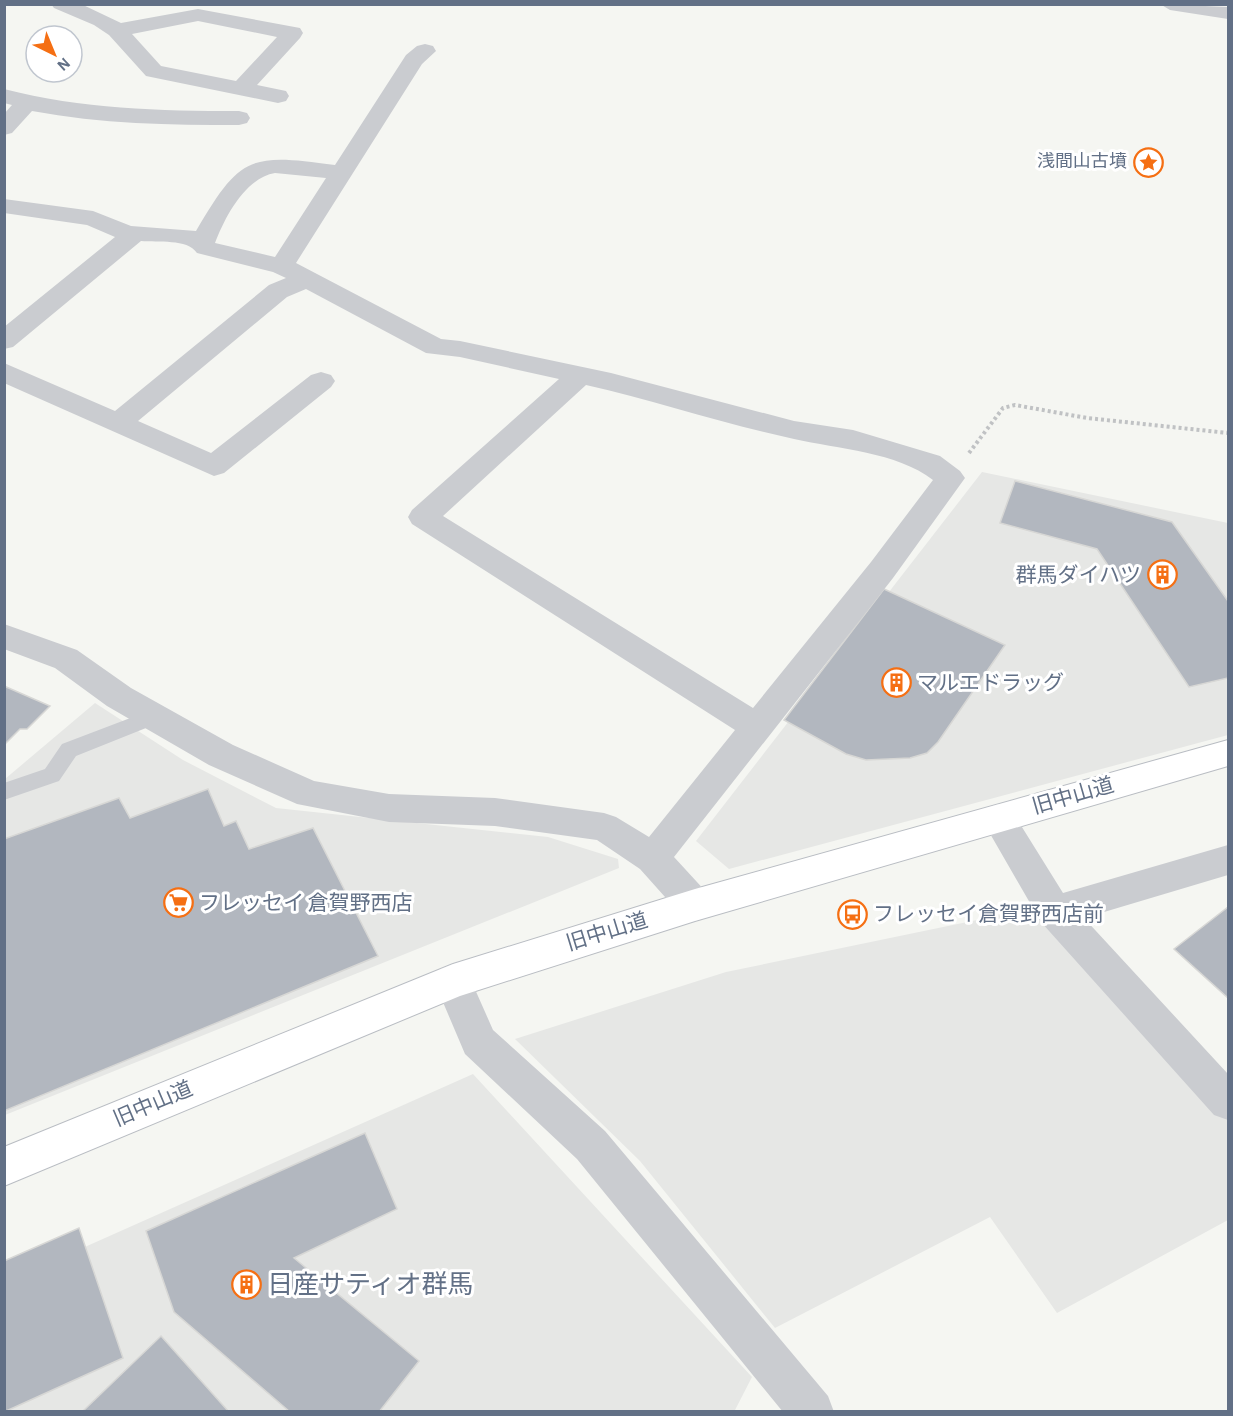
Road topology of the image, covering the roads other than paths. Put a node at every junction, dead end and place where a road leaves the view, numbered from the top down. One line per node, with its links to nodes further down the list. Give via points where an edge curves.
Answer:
1 (61, 4): 4 (street)
2 (1170, 4): 3 (street)
3 (1228, 13)
4 (117, 30): 6 (street, via 154,71); 6 (street, via 198,15 292,33)
5 (425, 51): 12 (street, via 414,60)
6 (242, 89): 8 (street)
7 (4, 96): 9 (street)
8 (278, 96)
9 (28, 102): 10 (street, via 114,114); 11 (street)
10 (238, 118)
11 (4, 128)
12 (342, 173): 15 (street, via 279,165 253,171 241,182); 16 (street)
13 (4, 206): 14 (street, via 93,218 126,233)
14 (136, 233): 15 (street, via 188,237); 18 (street)
15 (202, 242): 16 (street, via 206,248)
16 (282, 266): 17 (street)
17 (307, 279): 20 (street, via 435,347); 22 (street, via 278,291)
18 (4, 341)
19 (4, 372): 22 (street)
20 (581, 375): 25 (street, via 423,517); 25 (street, via 794,430 853,440 930,463 950,478)
21 (321, 381): 22 (street, via 214,466)
22 (118, 423)
23 (4, 636): 24 (street, via 66,659)
24 (154, 717): 27 (lane, via 69,750 52,775); 29 (street, via 221,755 309,794 389,808 495,812 604,827)
25 (757, 727): 29 (street)
26 (1228, 753): 28 (main road, 旧中山道)
27 (4, 792)
28 (998, 818): 31 (main road, 旧中山道); 32 (street)
29 (653, 858): 31 (street)
30 (1228, 860): 32 (street)
31 (695, 905): 33 (main road, 旧中山道)
32 (1054, 911): 34 (street)
33 (453, 981): 35 (main road, 旧中山道); 36 (street, via 479,1042 591,1145)
34 (1228, 1102)
35 (4, 1167)
36 (812, 1412)

